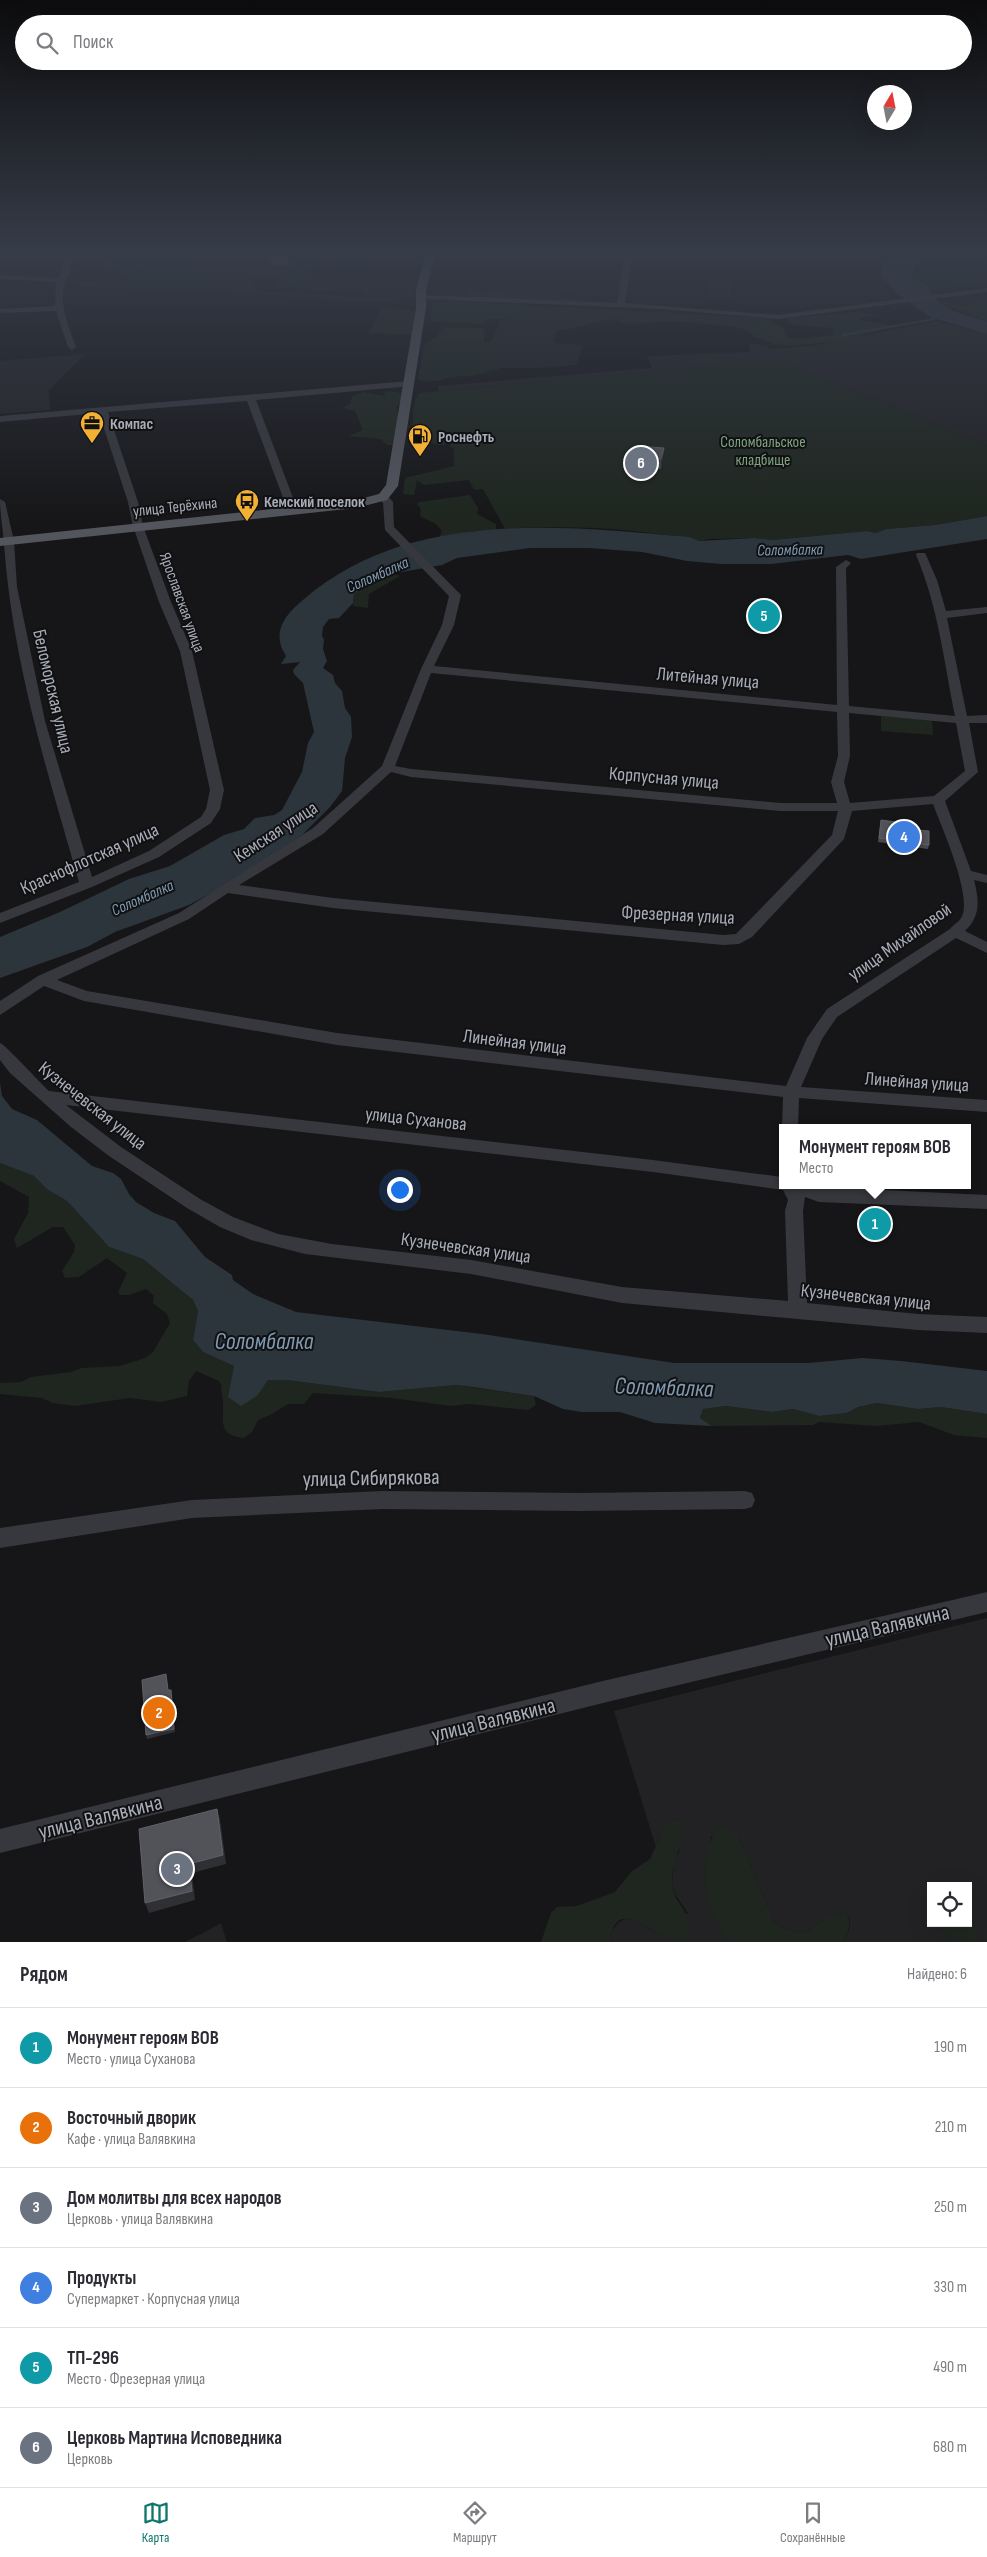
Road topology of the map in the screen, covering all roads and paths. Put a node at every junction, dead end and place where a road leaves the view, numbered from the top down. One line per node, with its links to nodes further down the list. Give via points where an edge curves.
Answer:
1 (71, 343): 3 (street)
2 (416, 343): 4 (main road)
3 (72, 347)
4 (410, 384): 5 (street); 8 (main road, via 392,486)
5 (251, 398): 6 (street); 10 (street)
6 (103, 411): 7 (street); 11 (street, Ярославская улица)
7 (0, 419)
8 (383, 497): 10 (main road, улица Терёхина, via 356,504); 17 (street, Кемская улица, via 388,502 388,528 455,595 448,625)
9 (0, 502): 12 (street, Беломорская улица)
10 (293, 511): 11 (main road, улица Терёхина)
11 (138, 526): 12 (main road, улица Терёхина); 26 (street, Ярославская улица, via 186,651 217,790)
12 (4, 541): 29 (street, Беломорская улица, via 39,721)
13 (921, 555): 16 (street, via 932,580)
14 (846, 563): 18 (street, via 841,567)
15 (987, 610): 16 (street)
16 (941, 615): 20 (street)
17 (426, 669): 18 (street, Литейная улица); 21 (street, Кемская улица)
18 (843, 709): 20 (street, Литейная улица); 25 (street, via 844,756 837,771 841,798)
19 (987, 719): 20 (street, Литейная улица)
20 (961, 720): 22 (street)
21 (388, 768): 25 (street, Корпусная улица, via 411,773 780,807); 30 (street, Кемская улица, via 318,831)
22 (972, 772): 23 (street); 24 (street)
23 (987, 773)
24 (938, 800): 25 (street, Корпусная улица); 27 (street, улица Михайловой)
25 (846, 807): 30 (street, Фрезерная улица, via 839,836 747,934 739,938 723,940 391,909)
26 (213, 808): 29 (street, Краснофлотская улица, via 206,820 154,854)
27 (966, 874): 28 (street); 32 (street, улица Михайловой, via 971,907 969,918)
28 (987, 878)
29 (87, 884): 31 (street, Краснофлотская улица)
30 (225, 888): 34 (street, Кемская улица, via 184,916)
31 (0, 918)
32 (955, 932): 33 (street); 37 (street, улица Михайловой, via 832,1013 814,1038)
33 (987, 948)
34 (44, 980): 35 (street, Кемская улица); 37 (street, Линейная улица, via 84,996 337,1039)
35 (4, 1006)
36 (0, 1050): 38 (street, Кузнечевская улица, via 7,1062)
37 (792, 1092): 39 (street, Линейная улица); 40 (street, улица Михайловой)
38 (45, 1096): 41 (street, улица Суханова, via 653,1166); 45 (street, Кузнечевская улица, via 137,1167 212,1215 256,1234 298,1246 470,1267 621,1295)
39 (987, 1106)
40 (790, 1124)
41 (779, 1184)
42 (792, 1189): 45 (street, via 798,1202 794,1211)
43 (800, 1189): 44 (street, via 819,1195)
44 (987, 1202)
45 (798, 1310): 46 (street, Кузнечевская улица, via 936,1325)
46 (987, 1325)
47 (745, 1500): 48 (street, улица Сибирякова, via 382,1500 211,1508)
48 (0, 1538)
49 (987, 1602): 50 (street, улица Валявкина, via 607,1691)
50 (0, 1841)

